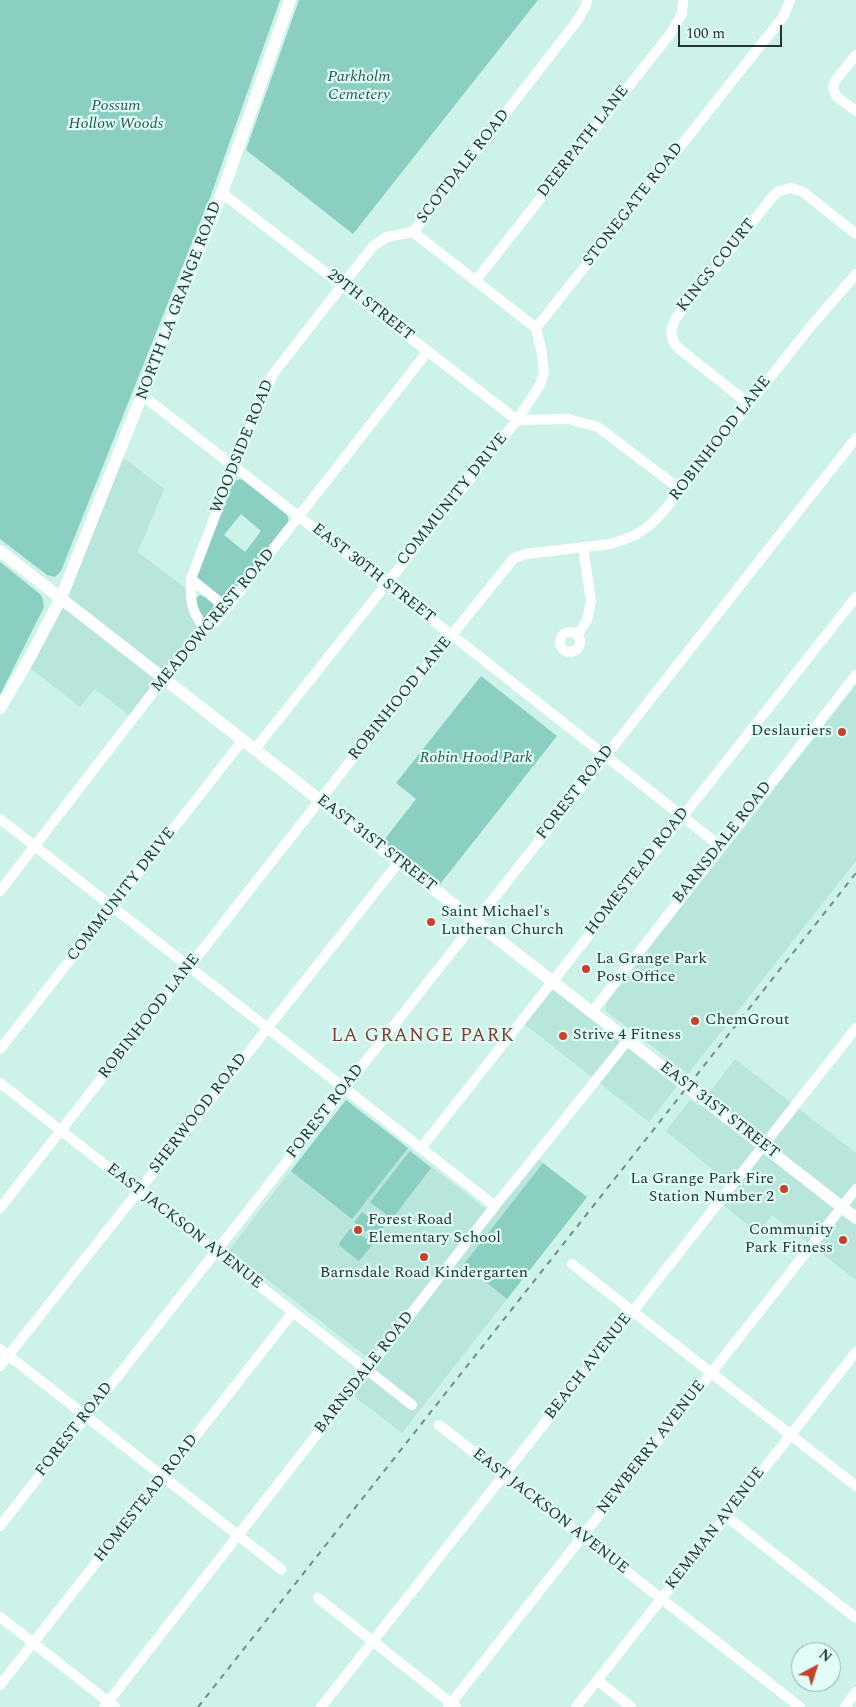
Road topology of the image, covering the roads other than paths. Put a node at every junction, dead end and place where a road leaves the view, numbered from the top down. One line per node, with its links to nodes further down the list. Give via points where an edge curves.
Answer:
1 (290, 0): 7 (main road, NORTH LA GRANGE ROAD)
2 (587, 0): 8 (street, SCOTDALE ROAD, via 578,21)
3 (683, 0): 11 (street, DEERPATH LANE, via 682,14 670,34)
4 (790, 0): 13 (street, STONEGATE ROAD, via 783,17)
5 (856, 55): 6 (street, via 832,88 836,96)
6 (856, 111)
7 (222, 193): 12 (street, 29TH STREET); 15 (main road, NORTH LA GRANGE ROAD)
8 (413, 232): 11 (street, SCOTDALE ROAD); 12 (street, WOODSIDE ROAD, via 387,237 373,246)
9 (856, 234): 16 (street, KINGS COURT, via 803,192 791,188 779,191 675,320 671,336 677,347)
10 (856, 274): 16 (street, ROBINHOOD LANE)
11 (476, 280): 13 (street, SCOTDALE ROAD)
12 (342, 285): 14 (street, 29TH STREET); 19 (street, WOODSIDE ROAD, via 273,374)
13 (536, 328): 17 (street, via 544,372 540,385)
14 (428, 351): 17 (street, 29TH STREET); 21 (street, MEADOWCREST ROAD)
15 (143, 396): 19 (street, EAST 30TH STREET); 27 (main road, NORTH LA GRANGE ROAD)
16 (749, 404): 20 (street, ROBINHOOD LANE)
17 (517, 420): 20 (street, COMMUNITY DRIVE, via 568,419 598,427); 25 (street, COMMUNITY DRIVE)
18 (856, 438): 37 (street, FOREST ROAD)
19 (234, 466): 21 (street, EAST 30TH STREET); 24 (street, WOODSIDE ROAD)
20 (681, 490): 22 (street, ROBINHOOD LANE, via 657,519 637,534 610,544)
21 (299, 517): 25 (street, EAST 30TH STREET); 28 (street, MEADOWCREST ROAD)
22 (583, 547): 30 (street, ROBINHOOD LANE, via 514,558); 31 (street, via 591,600 587,620)
23 (0, 550): 27 (main road, EAST 31ST STREET)
24 (191, 578): 28 (street); 29 (street, WOODSIDE ROAD, via 192,604)
25 (386, 584): 30 (street, EAST 30TH STREET); 36 (street, COMMUNITY DRIVE)
26 (856, 597): 39 (street, HOMESTEAD ROAD)
27 (61, 598): 33 (main road, EAST 31ST STREET); 34 (main road, NORTH LA GRANGE ROAD)
28 (227, 608): 29 (street, MEADOWCREST ROAD)
29 (204, 629): 33 (street, MEADOWCREST ROAD)
30 (451, 635): 37 (street, EAST 30TH STREET); 38 (street, ROBINHOOD LANE)
31 (576, 635)
32 (856, 675): 42 (street, BARNSDALE ROAD)
33 (164, 678): 35 (main road, EAST 31ST STREET); 41 (street, MEADOWCREST ROAD)
34 (0, 708)
35 (244, 740): 36 (main road, EAST 31ST STREET); 45 (street, COMMUNITY DRIVE)
36 (255, 749): 38 (main road, EAST 31ST STREET)
37 (605, 756): 39 (street, EAST 30TH STREET); 46 (street, FOREST ROAD)
38 (321, 800): 43 (main road, EAST 31ST STREET); 47 (street, ROBINHOOD LANE)
39 (682, 816): 42 (street, EAST 30TH STREET); 48 (street, HOMESTEAD ROAD)
40 (0, 819): 41 (street)
41 (35, 846): 44 (street, MEADOWCREST ROAD); 45 (street)
42 (720, 846): 49 (street, BARNSDALE ROAD)
43 (399, 862): 46 (main road, EAST 31ST STREET); 50 (street, SHERWOOD ROAD)
44 (0, 891)
45 (113, 906): 47 (street); 53 (street, COMMUNITY DRIVE)
46 (475, 922): 48 (main road, EAST 31ST STREET); 55 (street, FOREST ROAD)
47 (190, 966): 50 (street); 56 (street, ROBINHOOD LANE)
48 (553, 981): 49 (main road, EAST 31ST STREET); 58 (street, HOMESTEAD ROAD)
49 (592, 1012): 52 (main road, EAST 31ST STREET)
50 (268, 1027): 55 (street); 60 (street, SHERWOOD ROAD)
51 (856, 1028): 57 (street, BEACH AVENUE)
52 (628, 1040): 57 (main road, EAST 31ST STREET); 61 (street, BARNSDALE ROAD)
53 (0, 1049)
54 (0, 1083): 56 (street, EAST JACKSON AVENUE)
55 (344, 1088): 58 (street); 65 (street, FOREST ROAD)
56 (61, 1131): 60 (street, EAST JACKSON AVENUE); 63 (street, ROBINHOOD LANE)
57 (764, 1145): 62 (main road, EAST 31ST STREET); 68 (street, BEACH AVENUE)
58 (421, 1148): 61 (street)
59 (856, 1189): 62 (street, NEWBERRY AVENUE)
60 (138, 1191): 65 (street, EAST JACKSON AVENUE); 70 (street, SHERWOOD ROAD)
61 (495, 1206): 72 (street, BARNSDALE ROAD)
62 (842, 1207): 64 (main road, EAST 31ST STREET); 73 (street, NEWBERRY AVENUE)
63 (0, 1208)
64 (856, 1218)
65 (216, 1252): 67 (street, EAST JACKSON AVENUE); 75 (street, FOREST ROAD)
66 (572, 1264): 68 (street)
67 (293, 1312): 72 (street, EAST JACKSON AVENUE); 79 (street, HOMESTEAD ROAD)
68 (633, 1312): 73 (street); 78 (street, BEACH AVENUE)
69 (856, 1352): 77 (street, KEMMAN AVENUE)
70 (4, 1353): 71 (street, SHERWOOD ROAD); 75 (street)
71 (0, 1366)
72 (368, 1370): 74 (street, EAST JACKSON AVENUE); 83 (street, BARNSDALE ROAD)
73 (711, 1373): 77 (street); 84 (street, NEWBERRY AVENUE)
74 (412, 1405)
75 (86, 1417): 79 (street); 82 (street, FOREST ROAD)
76 (439, 1425): 78 (street, EAST JACKSON AVENUE)
77 (791, 1435): 80 (street); 81 (street, KEMMAN AVENUE)
78 (503, 1476): 84 (street, EAST JACKSON AVENUE); 90 (street, BEACH AVENUE)
79 (164, 1477): 83 (street); 91 (street, HOMESTEAD ROAD)
80 (856, 1486)
81 (726, 1516): 87 (street, KEMMAN AVENUE); 89 (street)
82 (0, 1526)
83 (237, 1535): 85 (street); 95 (street, BARNSDALE ROAD)
84 (582, 1538): 87 (street, EAST JACKSON AVENUE); 96 (street, NEWBERRY AVENUE)
85 (281, 1569)
86 (318, 1598): 90 (street)
87 (661, 1599): 92 (street, KEMMAN AVENUE); 100 (street, EAST JACKSON AVENUE)
88 (0, 1617): 91 (street)
89 (856, 1618)
90 (373, 1642): 96 (street); 97 (street, BEACH AVENUE)
91 (34, 1643): 93 (street, HOMESTEAD ROAD); 95 (street)
92 (597, 1680): 98 (street, KEMMAN AVENUE); 99 (street)
93 (0, 1685)
94 (856, 1692): 101 (street)
95 (109, 1705)
96 (452, 1706)
97 (321, 1707)
98 (576, 1707)
99 (631, 1707)
100 (800, 1707)
101 (844, 1707)

